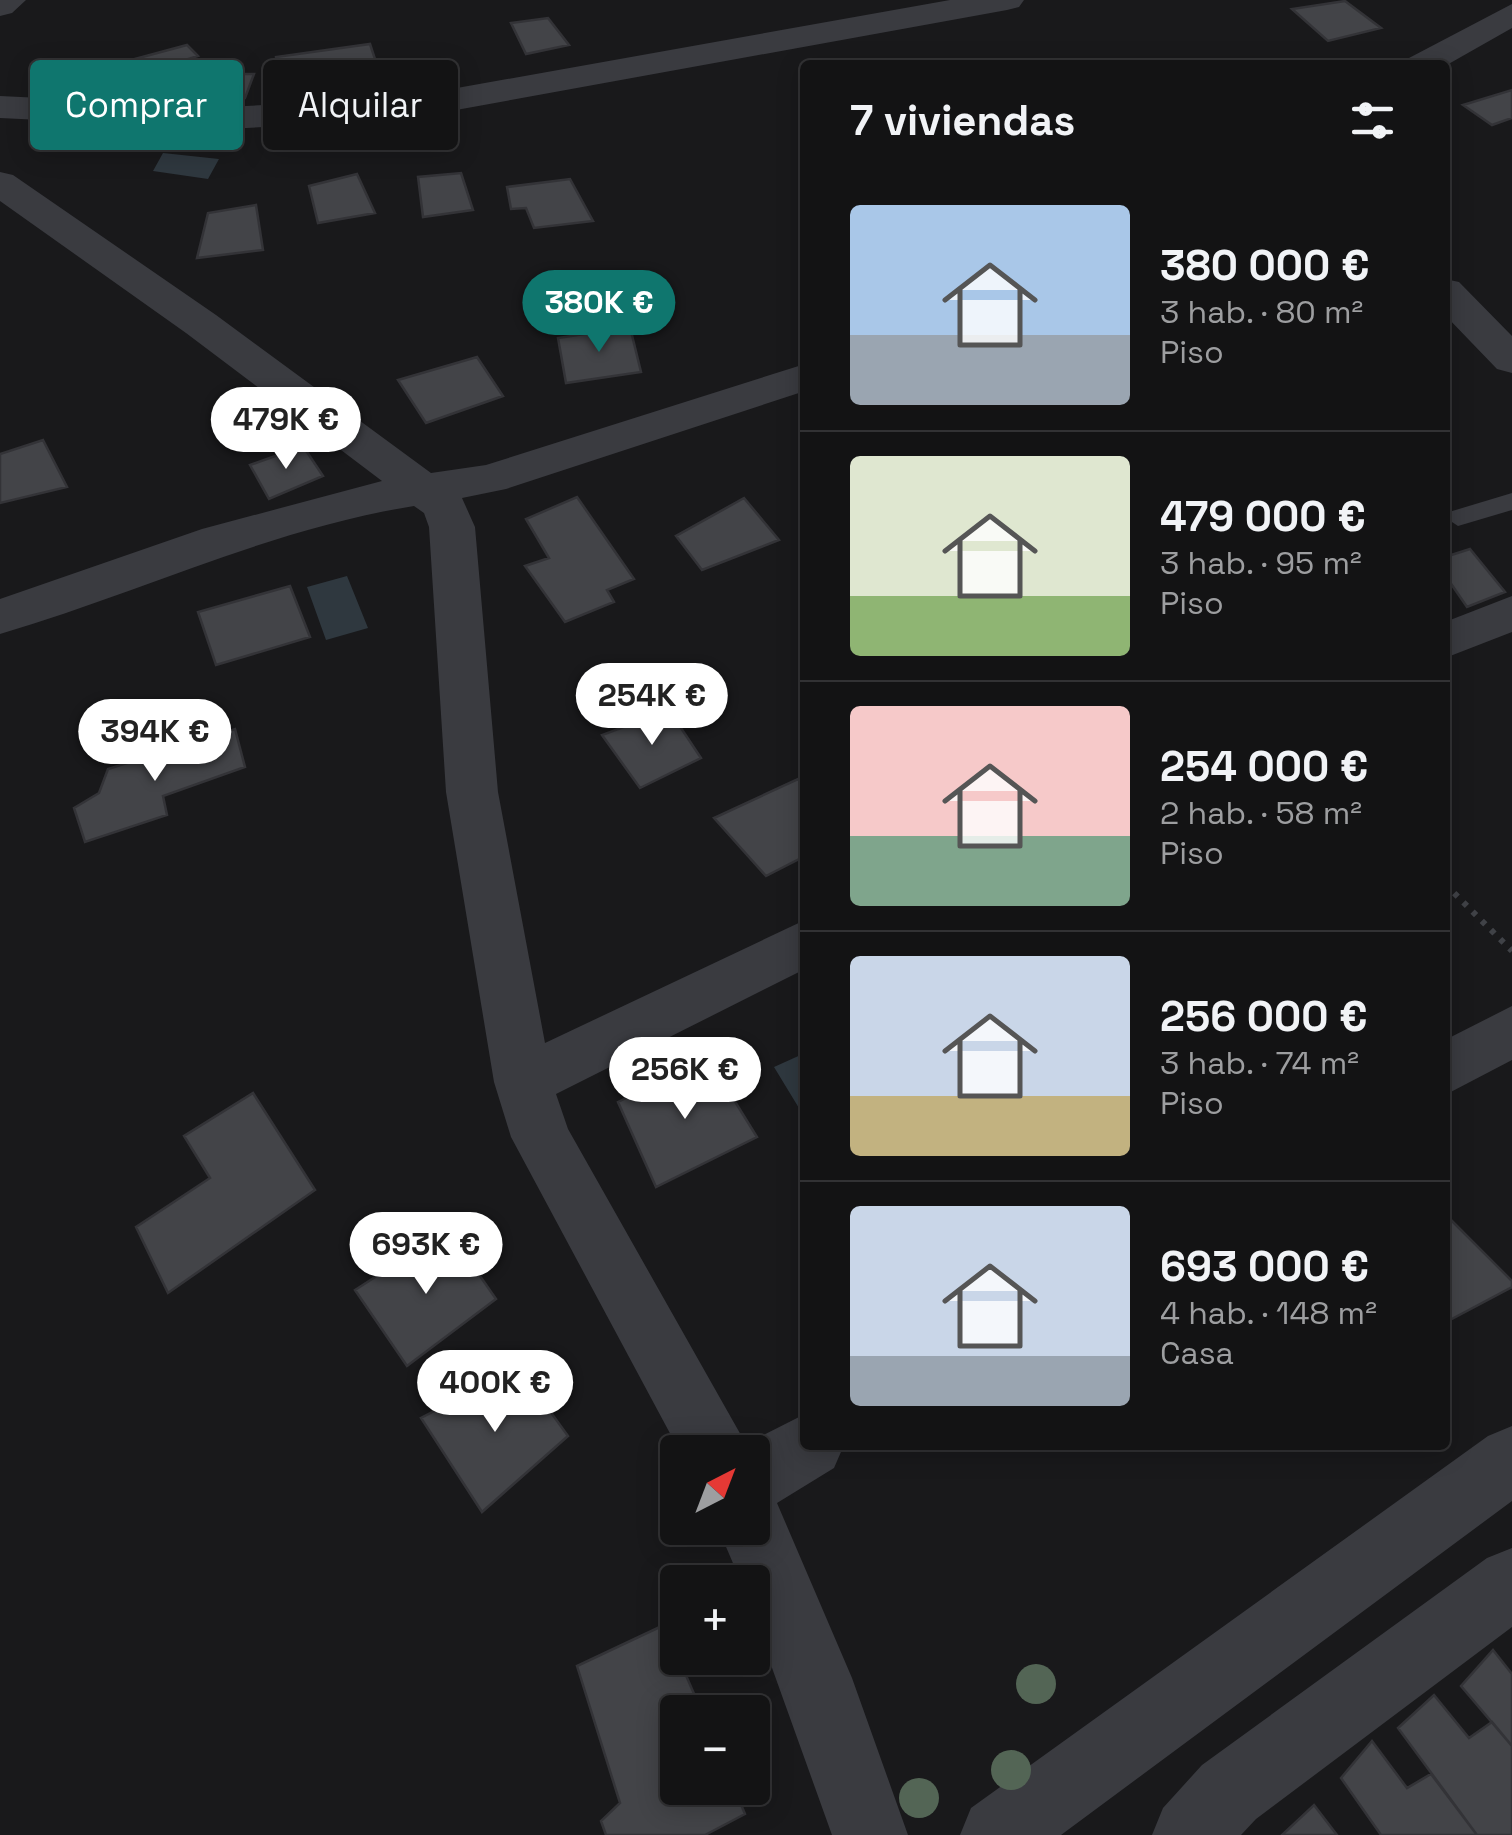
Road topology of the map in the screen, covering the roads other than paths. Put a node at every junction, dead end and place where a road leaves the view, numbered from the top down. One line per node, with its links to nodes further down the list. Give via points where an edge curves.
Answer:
1 (8, 0): 3 (street)
2 (1007, 0): 6 (street, via 401,109 227,118)
3 (0, 6)
4 (1512, 14): 5 (street)
5 (1429, 60)
6 (0, 107)
7 (0, 183): 11 (street)
8 (1450, 297): 9 (street)
9 (1512, 360)
10 (800, 378): 11 (street, via 490,479)
11 (428, 492): 15 (street, via 383,496 218,540); 20 (street, via 443,505 452,527 472,792)
12 (1512, 501): 13 (lane)
13 (1458, 518)
14 (1512, 613): 16 (street)
15 (0, 616)
16 (1450, 640)
17 (800, 945): 20 (street)
18 (1512, 1030): 19 (street)
19 (1450, 1067)
20 (523, 1082): 21 (street, via 541,1137)
21 (707, 1435)
22 (801, 1450): 24 (street)
23 (1512, 1460): 28 (street)
24 (770, 1468)
25 (760, 1545): 27 (street, via 816,1678)
26 (1512, 1583): 29 (street, via 1230,1792)
27 (870, 1835)
28 (998, 1835)
29 (1190, 1835)

